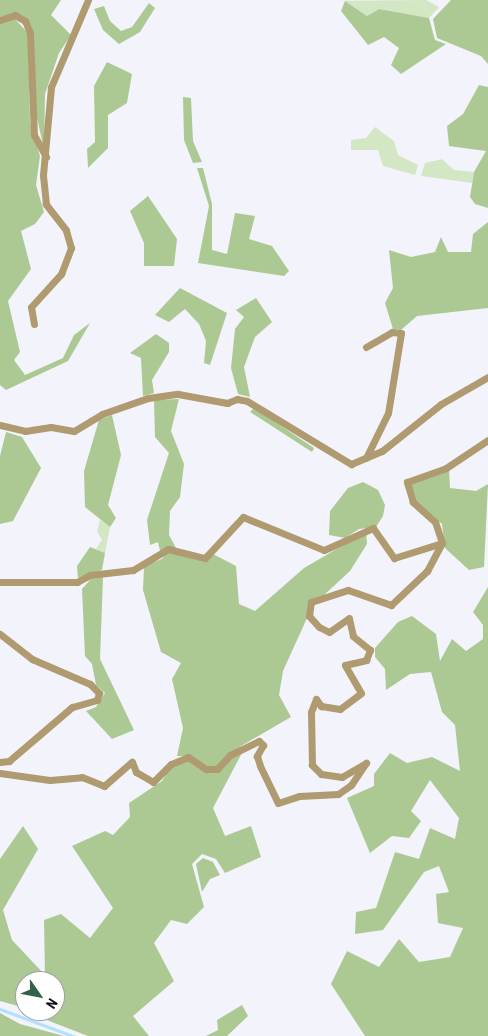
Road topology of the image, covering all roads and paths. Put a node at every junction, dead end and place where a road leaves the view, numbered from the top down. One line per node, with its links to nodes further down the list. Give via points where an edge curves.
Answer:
1 (88, 0): 3 (street, via 51,87)
2 (0, 20): 3 (street, via 15,15 25,21 30,33 34,136)
3 (46, 157): 4 (street, via 43,194 66,230 71,248 61,274 31,307)
4 (34, 324)
5 (366, 348): 9 (street, via 392,332 401,333 388,413 380,436)
6 (488, 377): 9 (street, via 441,404 397,441)
7 (0, 425): 9 (street, via 26,431 51,427 74,431 102,414 148,398 178,394 227,403 237,399 247,400 338,460 351,464)
8 (488, 440): 10 (street, via 446,468 407,482 413,502 435,522)
9 (365, 460)
10 (442, 543): 11 (street, via 394,558 373,528 324,550 243,516 205,558 168,549 133,570 90,575 77,582); 14 (street, via 427,571 390,604 348,590 312,602 309,616 319,627 329,632 349,618 353,636 370,650 366,660 345,665 361,693 340,709 321,706 316,698 312,712 312,765 321,774 342,777 366,763 361,774 338,794 300,796 278,803 260,766 257,756 263,745 258,741 230,755 217,769 206,769 188,757 171,764 153,782 136,772 132,762 104,786 82,777 50,780)
11 (0, 582)
12 (0, 634): 13 (street, via 32,660 90,684 99,693 97,700 72,708 9,761)
13 (0, 762)
14 (0, 772)

